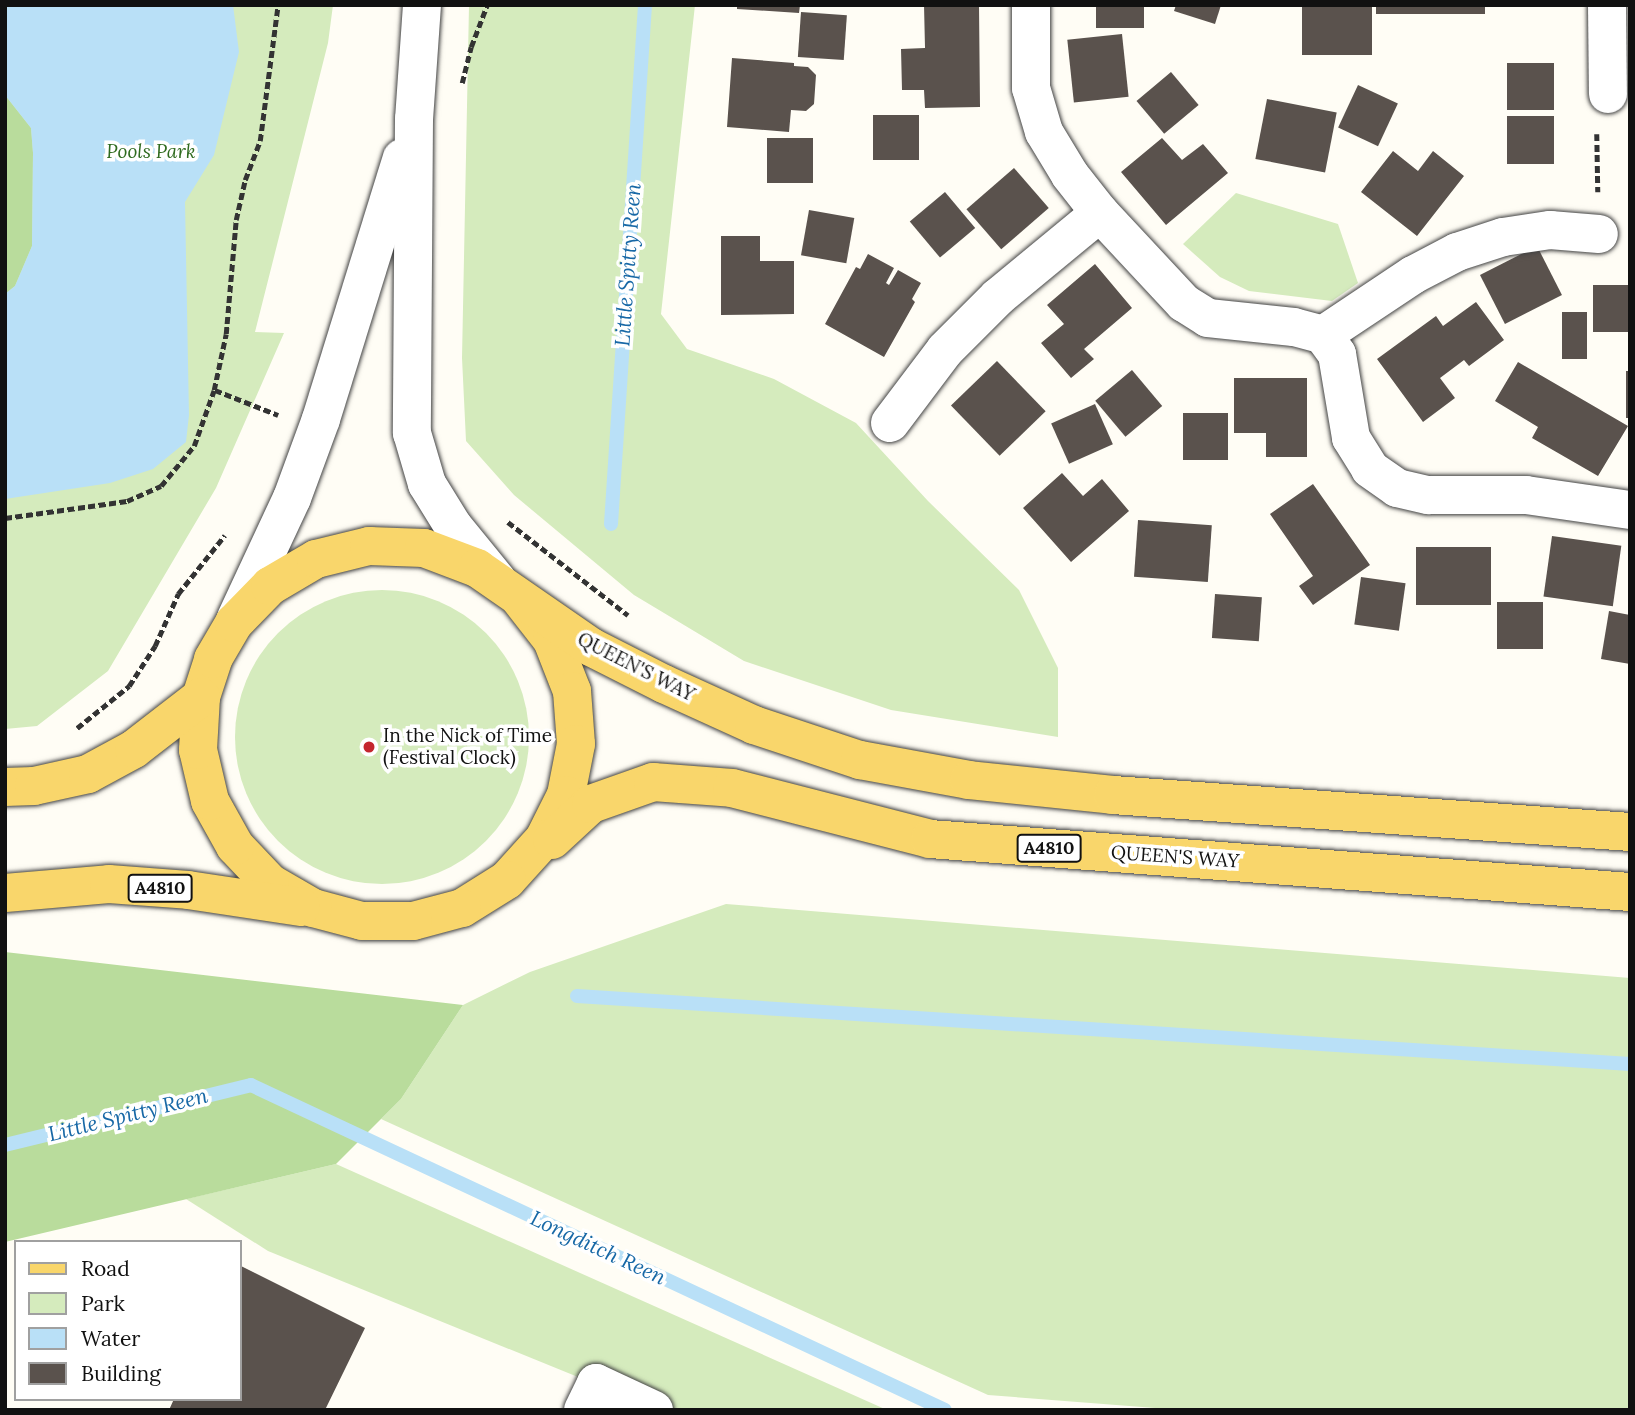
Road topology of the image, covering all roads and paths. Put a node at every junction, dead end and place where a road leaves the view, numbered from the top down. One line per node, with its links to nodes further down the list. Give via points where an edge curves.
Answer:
1 (278, 5): 10 (path, via 260,141 236,220 226,334)
2 (422, 5): 6 (street)
3 (1031, 5): 7 (street, via 1031,88 1044,132)
4 (1608, 5): 5 (street)
5 (1608, 94): 8 (path, via 1597,115)
6 (414, 120): 17 (street, via 412,433 427,484 453,526); 18 (street, via 321,419 292,498)
7 (1100, 213): 9 (street, via 1184,303 1209,318 1294,327); 11 (street, via 998,297 945,349)
8 (1599, 234): 9 (street, via 1550,230 1503,237 1457,252 1413,275)
9 (1324, 335): 13 (street, via 1337,354 1351,438 1370,469 1397,488 1428,495 1526,495)
10 (214, 390): 12 (path, via 280,416); 14 (path, via 194,446 161,486 127,501)
11 (890, 423)
12 (276, 427)
13 (1630, 510)
14 (5, 518)
15 (507, 521): 19 (path)
16 (229, 530): 21 (path, via 178,594 155,646 129,686)
17 (509, 590): 18 (main road, QUEEN'S WAY, via 477,568 425,548 369,546 316,559 270,586); 23 (main road, QUEEN'S WAY, via 591,647 664,684 754,725 860,760 969,780 1113,795); 24 (main road, QUEEN'S WAY, via 552,640 572,691 576,744 566,795 544,839)
18 (234, 623): 20 (main road, QUEEN'S WAY)
19 (639, 623)
20 (201, 696): 22 (main road, via 134,749 88,774); 27 (main road, QUEEN'S WAY, via 198,750 210,801 235,846 270,883)
21 (72, 732)
22 (5, 787)
23 (1630, 832)
24 (507, 880): 25 (main road, QUEEN'S WAY / A4810, via 592,804 653,782 733,788 930,839); 27 (main road, QUEEN'S WAY, via 462,908 413,921 362,921)
25 (1630, 892)
26 (5, 894): 27 (main road, QUEEN'S WAY / A4810, via 109,884)
27 (313, 908)
28 (583, 1410): 29 (street, via 596,1383)
29 (654, 1410)

